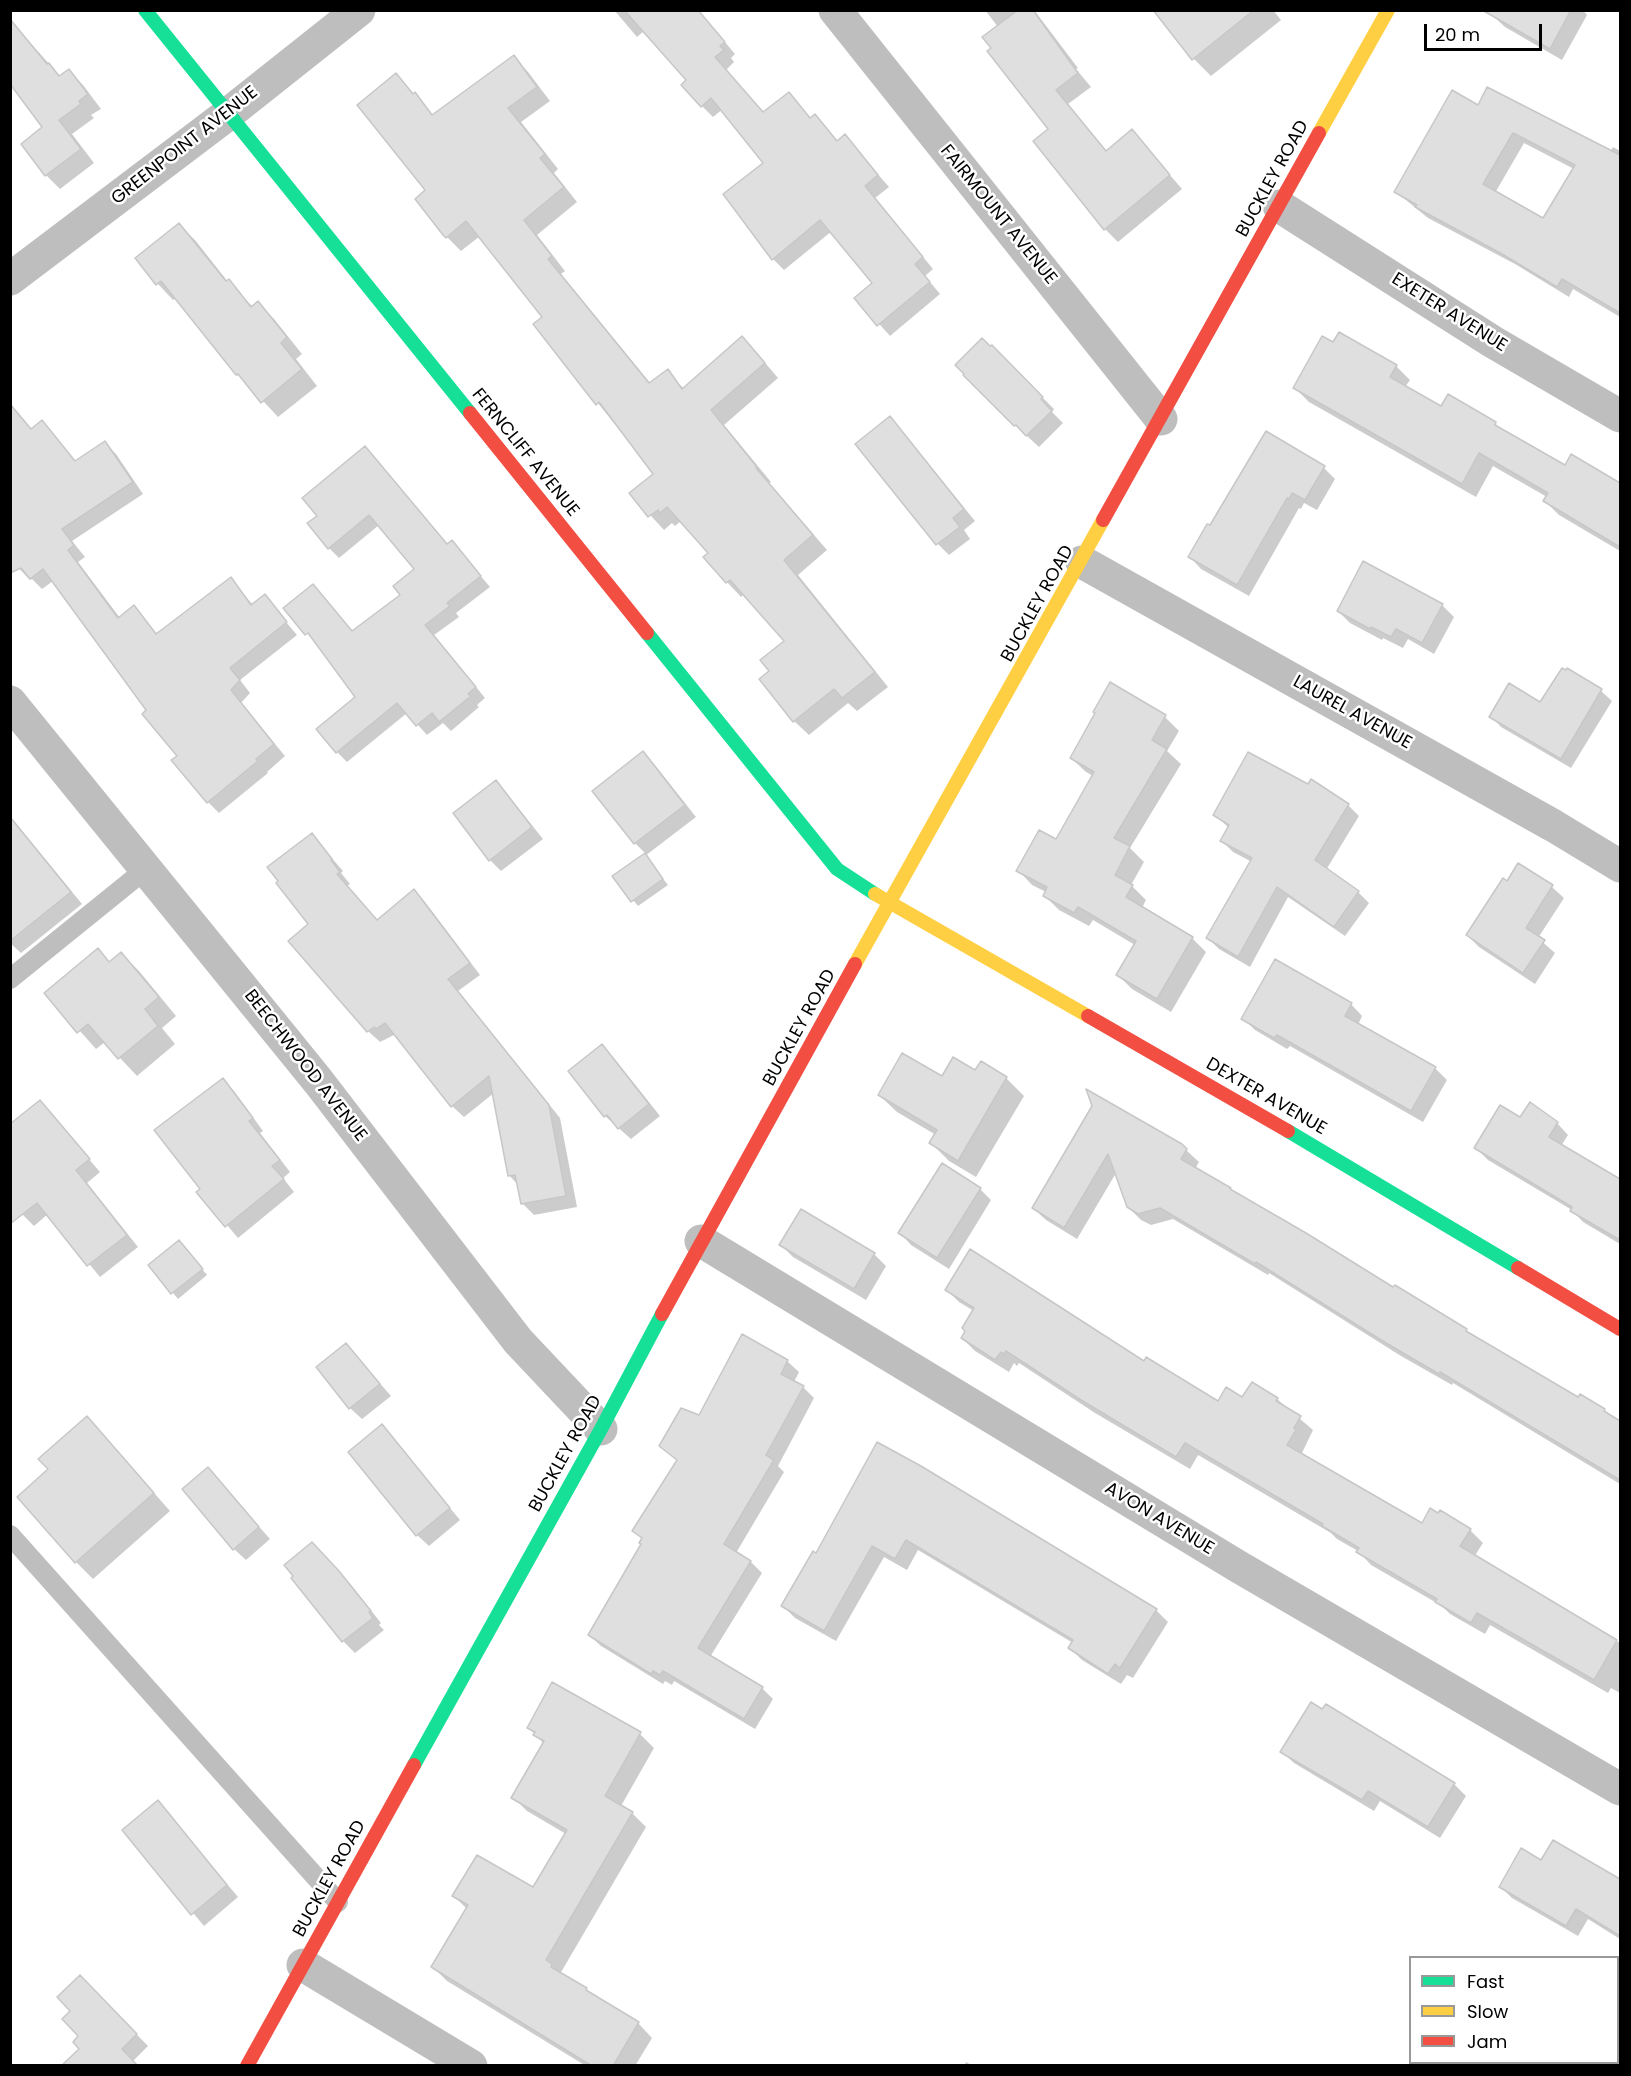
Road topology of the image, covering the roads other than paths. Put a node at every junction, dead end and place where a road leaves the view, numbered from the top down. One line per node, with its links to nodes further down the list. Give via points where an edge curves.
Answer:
1 (145, 10): 5 (street, FERNCLIFF AVENUE)
2 (359, 10): 5 (street, GREENPOINT AVENUE)
3 (835, 10): 9 (street, FAIRMOUNT AVENUE)
4 (1388, 10): 6 (street, BUCKLEY ROAD)
5 (228, 114): 7 (street, GREENPOINT AVENUE); 14 (street, FERNCLIFF AVENUE, via 837,869)
6 (1279, 206): 8 (street, EXETER AVENUE, via 1493,342); 9 (street, BUCKLEY ROAD)
7 (10, 279)
8 (1620, 416)
9 (1161, 419): 10 (street, BUCKLEY ROAD)
10 (1082, 562): 12 (street, LAUREL AVENUE); 14 (street, BUCKLEY ROAD)
11 (10, 702): 13 (street, BEECHWOOD AVENUE)
12 (1620, 866)
13 (146, 869): 15 (lane); 18 (street, BEECHWOOD AVENUE, via 318,1081 518,1341)
14 (890, 903): 16 (street, BUCKLEY ROAD); 17 (street, DEXTER AVENUE, via 1330,1155)
15 (10, 979)
16 (701, 1241): 18 (street, BUCKLEY ROAD); 20 (street, AVON AVENUE, via 1239,1567)
17 (1620, 1329)
18 (600, 1429): 21 (street, BUCKLEY ROAD)
19 (10, 1535): 21 (lane)
20 (1620, 1789)
21 (338, 1902): 22 (street, BUCKLEY ROAD)
22 (303, 1965): 23 (street, BUCKLEY ROAD); 24 (street)
23 (247, 2066)
24 (471, 2066)

